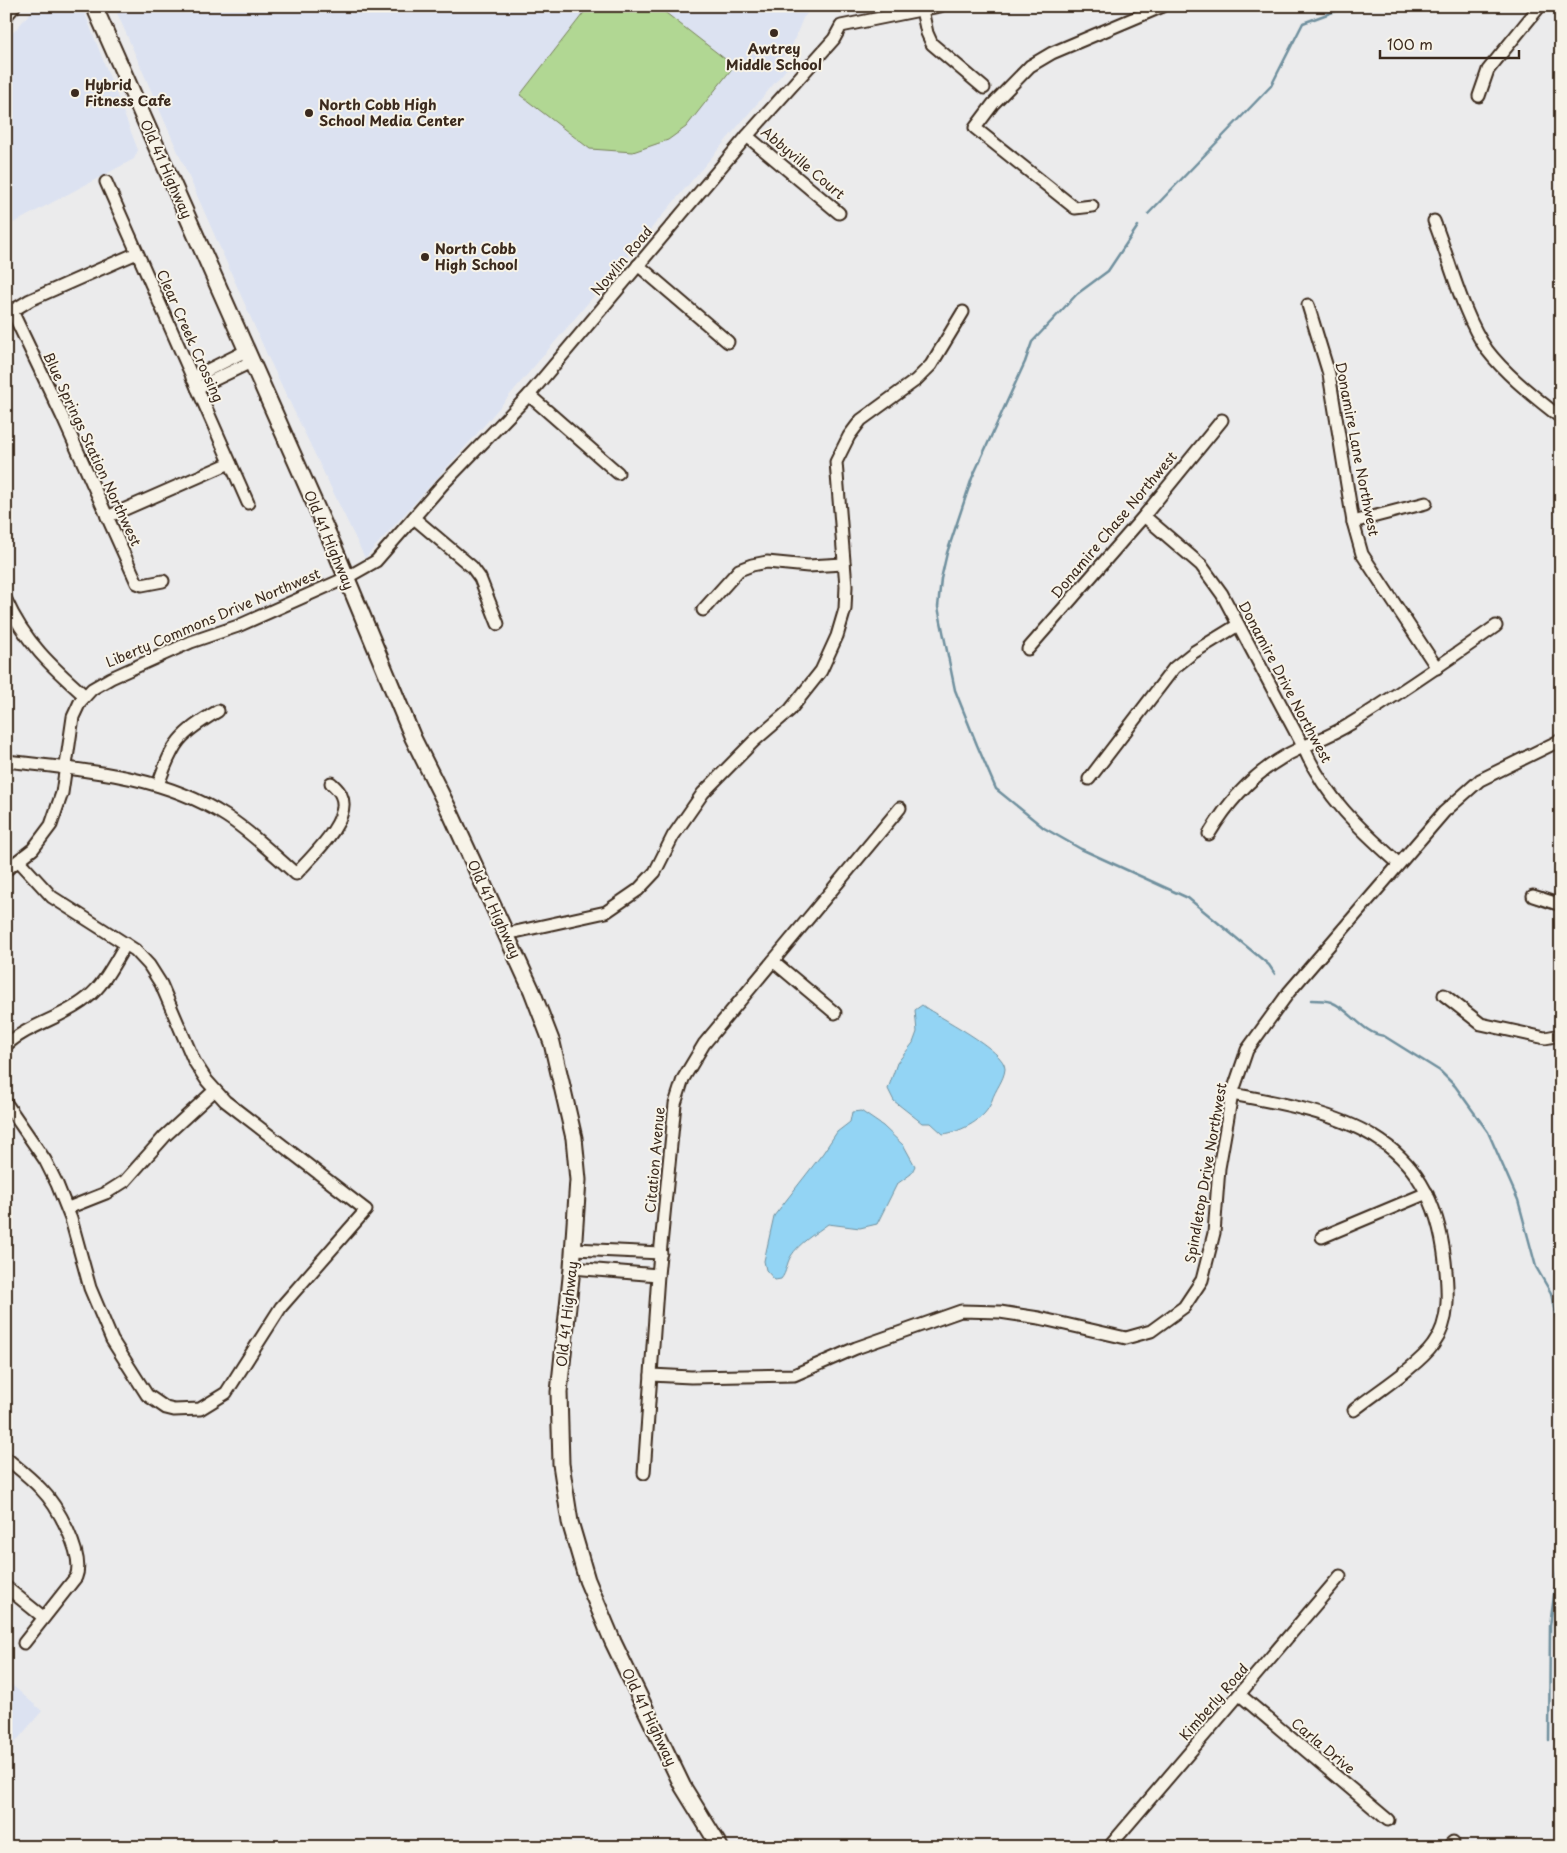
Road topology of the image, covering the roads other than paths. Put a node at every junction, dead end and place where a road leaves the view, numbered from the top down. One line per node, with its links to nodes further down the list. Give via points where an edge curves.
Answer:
1 (12, 6): 7 (main road)
2 (94, 6): 21 (main road, Old 41 Highway)
3 (940, 6): 6 (street, Nowlin Road)
4 (1163, 6): 12 (street, via 1030,66 974,128 1075,208)
5 (1540, 6): 9 (street, via 1488,70)
6 (922, 10): 8 (street, via 932,44); 10 (street, Nowlin Road, via 841,26 834,39)
7 (6, 13)
8 (984, 88)
9 (1479, 96)
10 (747, 136): 13 (street, Abbyville Court); 16 (street, Nowlin Road)
11 (106, 182): 15 (street, Clear Creek Crossing)
12 (1092, 206)
13 (839, 213)
14 (1434, 221): 24 (street, via 1467,314 1484,344 1504,369)
15 (137, 253): 18 (street); 22 (street, Clear Creek Crossing)
16 (638, 265): 20 (street); 23 (street, Nowlin Road)
17 (1308, 305): 33 (street, Donamire Lane Northwest, via 1330,374)
18 (9, 308): 31 (street, Blue Springs Station Northwest)
19 (963, 312): 34 (street, via 931,365 916,380 861,420 836,462)
20 (728, 342)
21 (248, 357): 22 (street); 35 (main road, Old 41 Highway)
22 (195, 383): 26 (street, Clear Creek Crossing)
23 (529, 395): 27 (street); 32 (street, Nowlin Road)
24 (1561, 418)
25 (1222, 420): 30 (street, Donamire Chase Northwest)
26 (230, 463): 28 (street, Clear Creek Crossing); 31 (street)
27 (618, 473)
28 (248, 503)
29 (1426, 504): 33 (street)
30 (1144, 516): 40 (street, Donamire Drive Northwest, via 1201,565 1222,594); 42 (street, Donamire Chase Northwest)
31 (108, 517): 36 (street, Blue Springs Station Northwest, via 137,583 142,585)
32 (414, 518): 35 (street, Nowlin Road, via 376,562); 39 (street, via 472,567 480,578)
33 (1353, 522): 43 (street, Donamire Lane Northwest, via 1362,554)
34 (844, 564): 38 (street, via 808,566 768,562 752,565 739,570); 60 (street, via 845,608 821,671 790,710 754,740 703,793 673,836 655,872 638,890 606,912)
35 (346, 578): 44 (street, Liberty Commons Drive Northwest, via 111,678); 60 (main road, Old 41 Highway, via 413,738)
36 (163, 580)
37 (6, 600): 44 (street, via 18,626 36,650)
38 (703, 610)
39 (498, 624)
40 (1238, 625): 47 (street, Donamire Drive Northwest); 50 (street, via 1174,668)
41 (1496, 626): 43 (street)
42 (1028, 649)
43 (1437, 668): 47 (street, via 1348,726)
44 (85, 696): 49 (street, Liberty Commons Drive Northwest, via 71,725)
45 (218, 712): 52 (street, via 180,737 170,752)
46 (1561, 740): 56 (street, Spindletop Drive Northwest, via 1480,780 1444,812)
47 (1304, 748): 54 (street, via 1285,756 1246,785 1225,807); 56 (street, Donamire Drive Northwest, via 1313,769 1341,810)
48 (6, 762): 49 (street)
49 (65, 768): 52 (street, via 120,775); 55 (street, Liberty Commons Drive Northwest, via 62,793 51,825)
50 (1089, 780)
51 (331, 783): 52 (street, via 341,794 343,813 335,828 296,874 228,817)
52 (158, 785)
53 (900, 808): 62 (street, Citation Avenue)
54 (1209, 834)
55 (19, 861): 57 (street, Liberty Commons Drive Northwest); 61 (street, via 52,897)
56 (1398, 863): 68 (street, Spindletop Drive Northwest, via 1289,992 1252,1043)
57 (6, 870)
58 (1533, 896): 59 (street)
59 (1561, 905)
60 (506, 934): 73 (main road, Old 41 Highway, via 552,1043 574,1138 578,1180)
61 (126, 944): 66 (street, via 101,984 88,998); 67 (street, via 143,957 156,974 188,1051)
62 (773, 961): 64 (street); 74 (street, Citation Avenue, via 704,1044 683,1079 675,1104)
63 (1444, 995): 65 (street, via 1481,1024 1545,1038)
64 (835, 1013)
65 (1561, 1035)
66 (6, 1045)
67 (215, 1090): 71 (street, via 157,1144 125,1181 106,1193); 71 (street, via 237,1111 366,1210 281,1307 226,1393 200,1409 182,1411 166,1408 147,1395 112,1340 90,1288)
68 (1232, 1094): 70 (street, via 1328,1115 1381,1140 1407,1161); 77 (street, Spindletop Drive Northwest, via 1219,1168 1214,1232 1202,1280 1184,1307 1151,1331 1126,1338 1039,1318 961,1311 856,1348 794,1375)
69 (6, 1103): 71 (street, via 45,1160)
70 (1427, 1193): 72 (street); 78 (street, via 1443,1240 1448,1288 1445,1321 1434,1345)
71 (68, 1208)
72 (1322, 1237)
73 (574, 1249): 74 (street); 75 (main road, Old 41 Highway)
74 (661, 1253): 76 (street, Citation Avenue)
75 (572, 1268): 76 (street); 87 (main road, Old 41 Highway, via 562,1351 558,1435 570,1522 588,1580 613,1642 684,1787)
76 (658, 1275): 77 (street, Citation Avenue)
77 (651, 1375): 80 (street, Citation Avenue)
78 (1354, 1410)
79 (6, 1458): 83 (street, via 41,1488 56,1507 75,1551 76,1577)
80 (644, 1473)
81 (1340, 1576): 85 (street, Kimberly Road)
82 (6, 1587): 83 (street)
83 (43, 1618): 84 (street)
84 (24, 1644)
85 (1240, 1695): 86 (street, Carla Drive); 88 (street, Kimberly Road)
86 (1388, 1820)
87 (720, 1847)
88 (1109, 1847)

